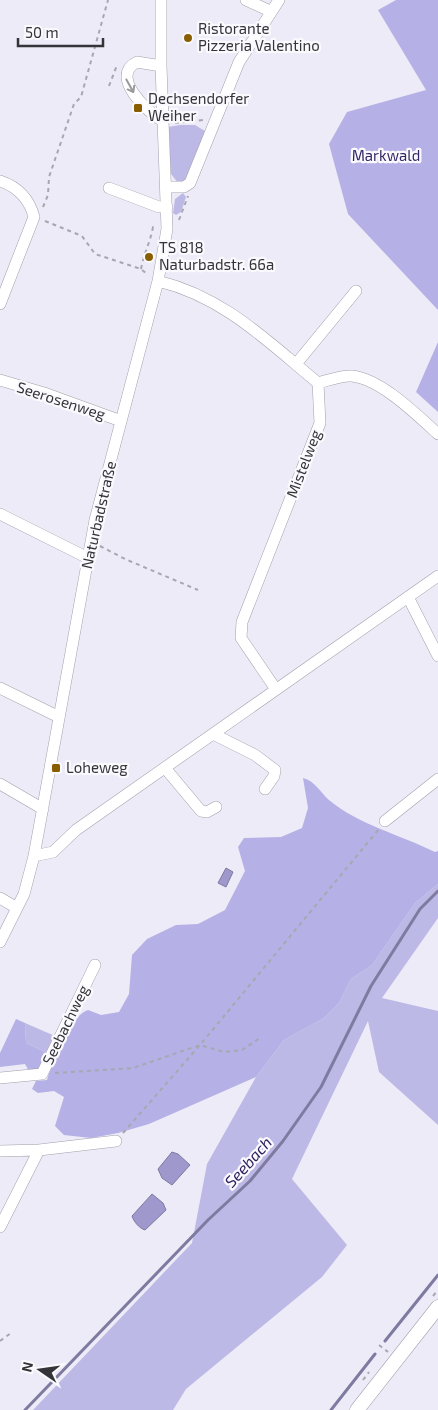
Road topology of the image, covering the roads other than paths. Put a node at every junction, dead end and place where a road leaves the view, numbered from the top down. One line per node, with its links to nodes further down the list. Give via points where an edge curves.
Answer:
1 (162, 0): 5 (street, Naturbadstraße)
2 (246, 0): 4 (street)
3 (278, 0): 4 (street)
4 (270, 11): 8 (street, via 239,62 190,183)
5 (160, 66): 6 (street, Naturbadstraße); 6 (street, one-way to 6, via 137,62 128,69 126,78 132,92)
6 (162, 121): 8 (street, Naturbadstraße)
7 (0, 181): 13 (street, via 20,190 32,207 34,217)
8 (166, 187): 10 (street, Naturbadstraße)
9 (108, 188): 10 (street)
10 (167, 207): 11 (street, Naturbadstraße, via 167,229)
11 (158, 281): 14 (street, via 182,287 222,306); 17 (street, Naturbadstraße)
12 (356, 291): 14 (street)
13 (0, 304)
14 (296, 364): 16 (street)
15 (0, 380): 17 (street, Seerosenweg)
16 (318, 383): 18 (street, via 350,376 366,378); 25 (street, Mistelweg, via 320,423 242,622 241,638)
17 (121, 421): 20 (street, Naturbadstraße)
18 (438, 434)
19 (0, 514): 20 (street)
20 (88, 558): 26 (street, Naturbadstraße)
21 (438, 576): 22 (street)
22 (408, 597): 23 (street); 25 (street)
23 (438, 656)
24 (0, 688): 26 (street)
25 (275, 688): 27 (street)
26 (59, 717): 33 (street, Naturbadstraße)
27 (214, 734): 28 (street); 31 (street, via 255,755 275,770)
28 (165, 768): 32 (street, via 201,811); 35 (street, via 76,830 52,852)
29 (438, 779): 34 (street)
30 (0, 784): 33 (street)
31 (265, 789)
32 (216, 807)
33 (43, 808): 35 (street, Naturbadstraße)
34 (385, 821)
35 (34, 856): 37 (street, Naturbadstraße)
36 (0, 898): 37 (street)
37 (17, 908): 38 (street, Naturbadstraße)
38 (0, 942)
39 (95, 966): 40 (street, Seebachweg, via 42,1074)
40 (0, 1078)
41 (116, 1141): 42 (street)
42 (39, 1150): 43 (street); 44 (street)
43 (0, 1152)
44 (0, 1227)
45 (438, 1307): 46 (main road)
46 (357, 1410)

